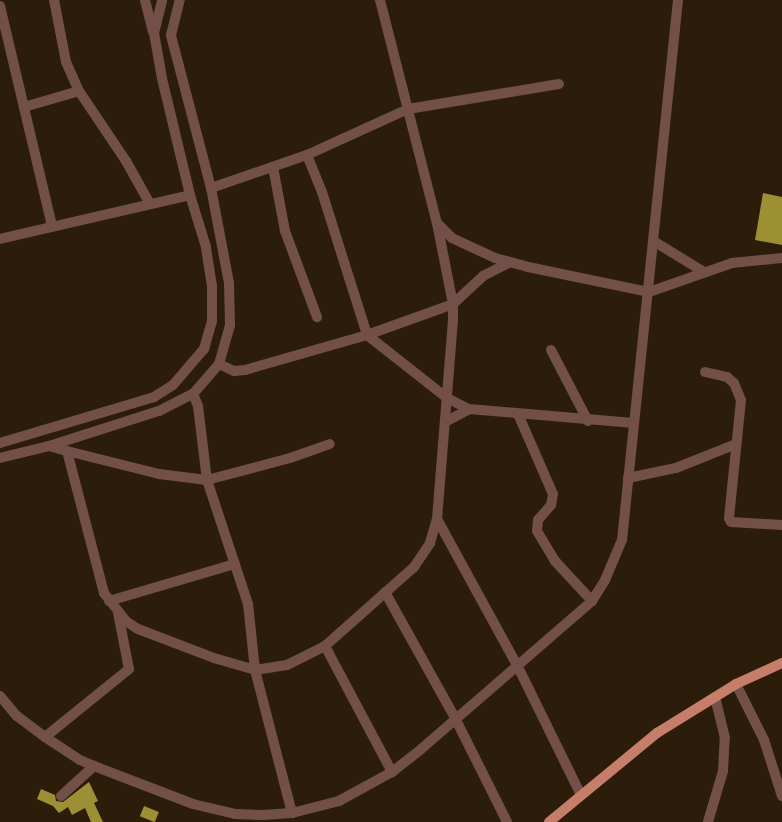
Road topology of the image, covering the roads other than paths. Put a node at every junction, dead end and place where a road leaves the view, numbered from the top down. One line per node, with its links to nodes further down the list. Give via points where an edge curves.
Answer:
1 (54, 0): 10 (street, via 66,62)
2 (145, 0): 8 (street)
3 (162, 0): 8 (street)
4 (180, 0): 15 (street, via 171,35)
5 (380, 0): 12 (street)
6 (678, 0): 21 (street)
7 (0, 6): 11 (street)
8 (154, 33): 16 (street)
9 (559, 84): 12 (street)
10 (79, 91): 11 (street); 17 (street, via 126,161)
11 (24, 107): 19 (street)
12 (408, 109): 13 (street); 18 (street)
13 (306, 155): 14 (street); 28 (street, via 322,192)
14 (273, 167): 15 (street); 27 (street, via 285,230)
15 (211, 188): 30 (street, via 228,284 230,325)
16 (190, 195): 17 (street); 39 (street, via 206,247 212,286 212,314 204,349 173,384 154,397)
17 (150, 204): 19 (street)
18 (437, 223): 23 (street, via 452,238 466,246); 26 (street)
19 (52, 226): 20 (street)
20 (0, 240)
21 (655, 242): 24 (street); 25 (street)
22 (782, 258): 24 (street, via 732,263)
23 (510, 262): 25 (street); 26 (street, via 482,276)
24 (704, 272): 25 (street)
25 (649, 292): 38 (street)
26 (453, 304): 28 (street); 33 (street)
27 (317, 317)
28 (367, 335): 30 (street, via 245,370 234,371); 33 (street)
29 (551, 350): 36 (street)
30 (219, 364): 32 (street)
31 (705, 372): 41 (street, via 727,377 739,391 741,400)
32 (193, 394): 42 (street, via 152,413); 46 (street, via 198,406)
33 (447, 398): 34 (street); 37 (street)
34 (469, 409): 35 (street); 37 (street)
35 (518, 414): 36 (street); 52 (street, via 553,494 551,505 538,520 537,530 551,556)
36 (588, 421): 38 (street)
37 (445, 422): 47 (street)
38 (633, 423): 45 (street)
39 (0, 443)
40 (330, 444): 46 (street, via 290,458)
41 (736, 444): 45 (street, via 676,468); 48 (street, via 729,518 731,522)
42 (49, 446): 43 (street); 44 (street)
43 (67, 451): 46 (street, via 159,474); 51 (street)
44 (0, 458)
45 (628, 478): 52 (street, via 622,540 605,580)
46 (207, 480): 49 (street)
47 (437, 519): 50 (street, via 430,543 414,567); 56 (street)
48 (782, 525)
49 (235, 564): 51 (street); 57 (street, via 248,604)
50 (385, 592): 54 (street); 61 (street)
51 (108, 601): 53 (street)
52 (592, 601): 56 (street)
53 (118, 614): 57 (street, via 138,629 214,658); 62 (street, via 128,669)
54 (325, 646): 57 (street, via 287,665); 64 (street)
55 (782, 663): 58 (main road)
56 (517, 665): 61 (street); 65 (street)
57 (256, 670): 68 (street)
58 (736, 684): 60 (main road); 67 (street, via 764,740)
59 (0, 696): 62 (street, via 17,716)
60 (715, 697): 65 (main road, via 657,733); 71 (street, via 724,738 723,771)
61 (455, 718): 64 (street); 69 (street)
62 (45, 736): 63 (street, via 80,760)
63 (94, 766): 66 (street); 68 (street, via 192,804 228,812 263,815)
64 (392, 772): 68 (street, via 339,802)
65 (581, 795): 70 (main road)
66 (61, 796)
67 (782, 796)
68 (292, 813)
69 (507, 822)
70 (549, 822)
71 (708, 822)

